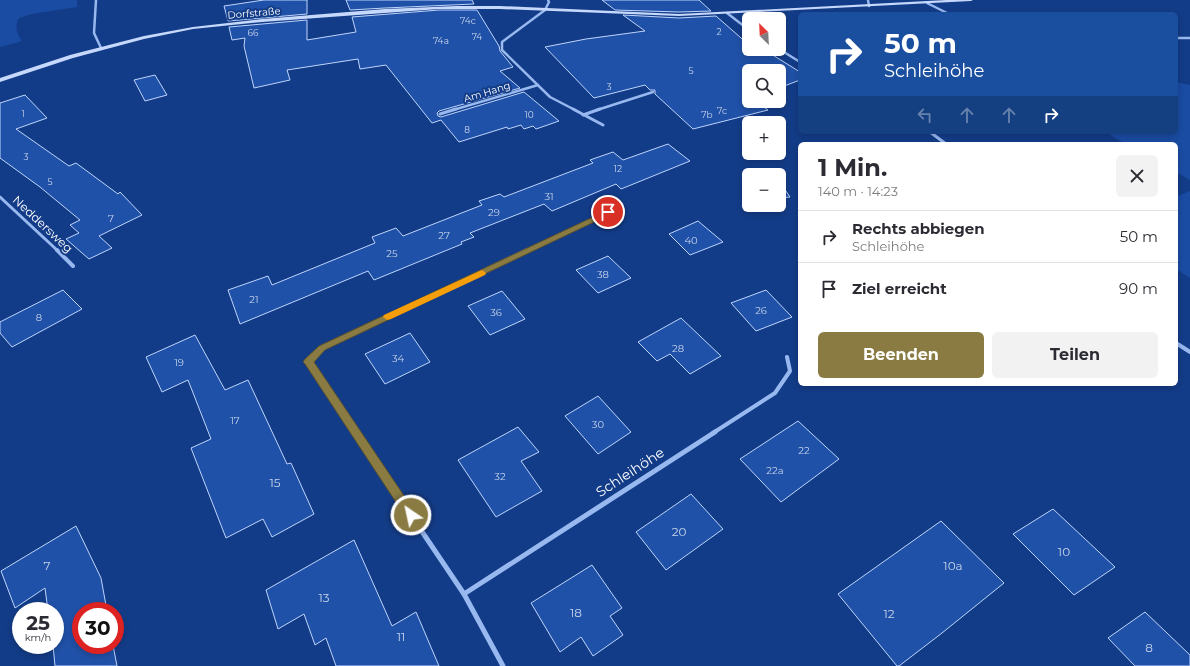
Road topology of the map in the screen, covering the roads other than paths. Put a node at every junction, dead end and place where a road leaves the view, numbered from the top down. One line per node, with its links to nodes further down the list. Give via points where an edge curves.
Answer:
1 (96, 0): 13 (street, via 94,33)
2 (548, 0): 7 (street)
3 (868, 0): 6 (street)
4 (971, 0): 5 (street, Dorfstraße)
5 (927, 3): 6 (street, Dorfstraße); 8 (street)
6 (869, 6): 9 (street, Dorfstraße)
7 (545, 10): 9 (street, Dorfstraße, via 632,15); 13 (street, Dorfstraße, via 428,8 239,22 193,28); 17 (street, Am Hang, via 502,42 502,50)
8 (945, 12)
9 (728, 13): 10 (street)
10 (742, 24)
11 (1178, 38): 12 (street)
12 (1190, 38)
13 (101, 48): 16 (street, Dorfstraße)
14 (786, 53): 15 (street)
15 (798, 61)
16 (0, 80)
17 (538, 85): 19 (street, Am Hang); 20 (street, Am Hang, via 550,97)
18 (653, 92): 20 (street)
19 (440, 114)
20 (583, 114): 21 (street, Am Hang)
21 (603, 125)
22 (933, 134): 23 (street)
23 (943, 142)
24 (0, 197): 26 (street, Neddersweg)
25 (608, 212): 30 (street, via 322,348 308,362)
26 (73, 266)
27 (1178, 344): 28 (street)
28 (1190, 352)
29 (787, 357): 30 (street, Schleihöhe, via 790,371 775,393)
30 (464, 594): 31 (street)
31 (503, 666)

